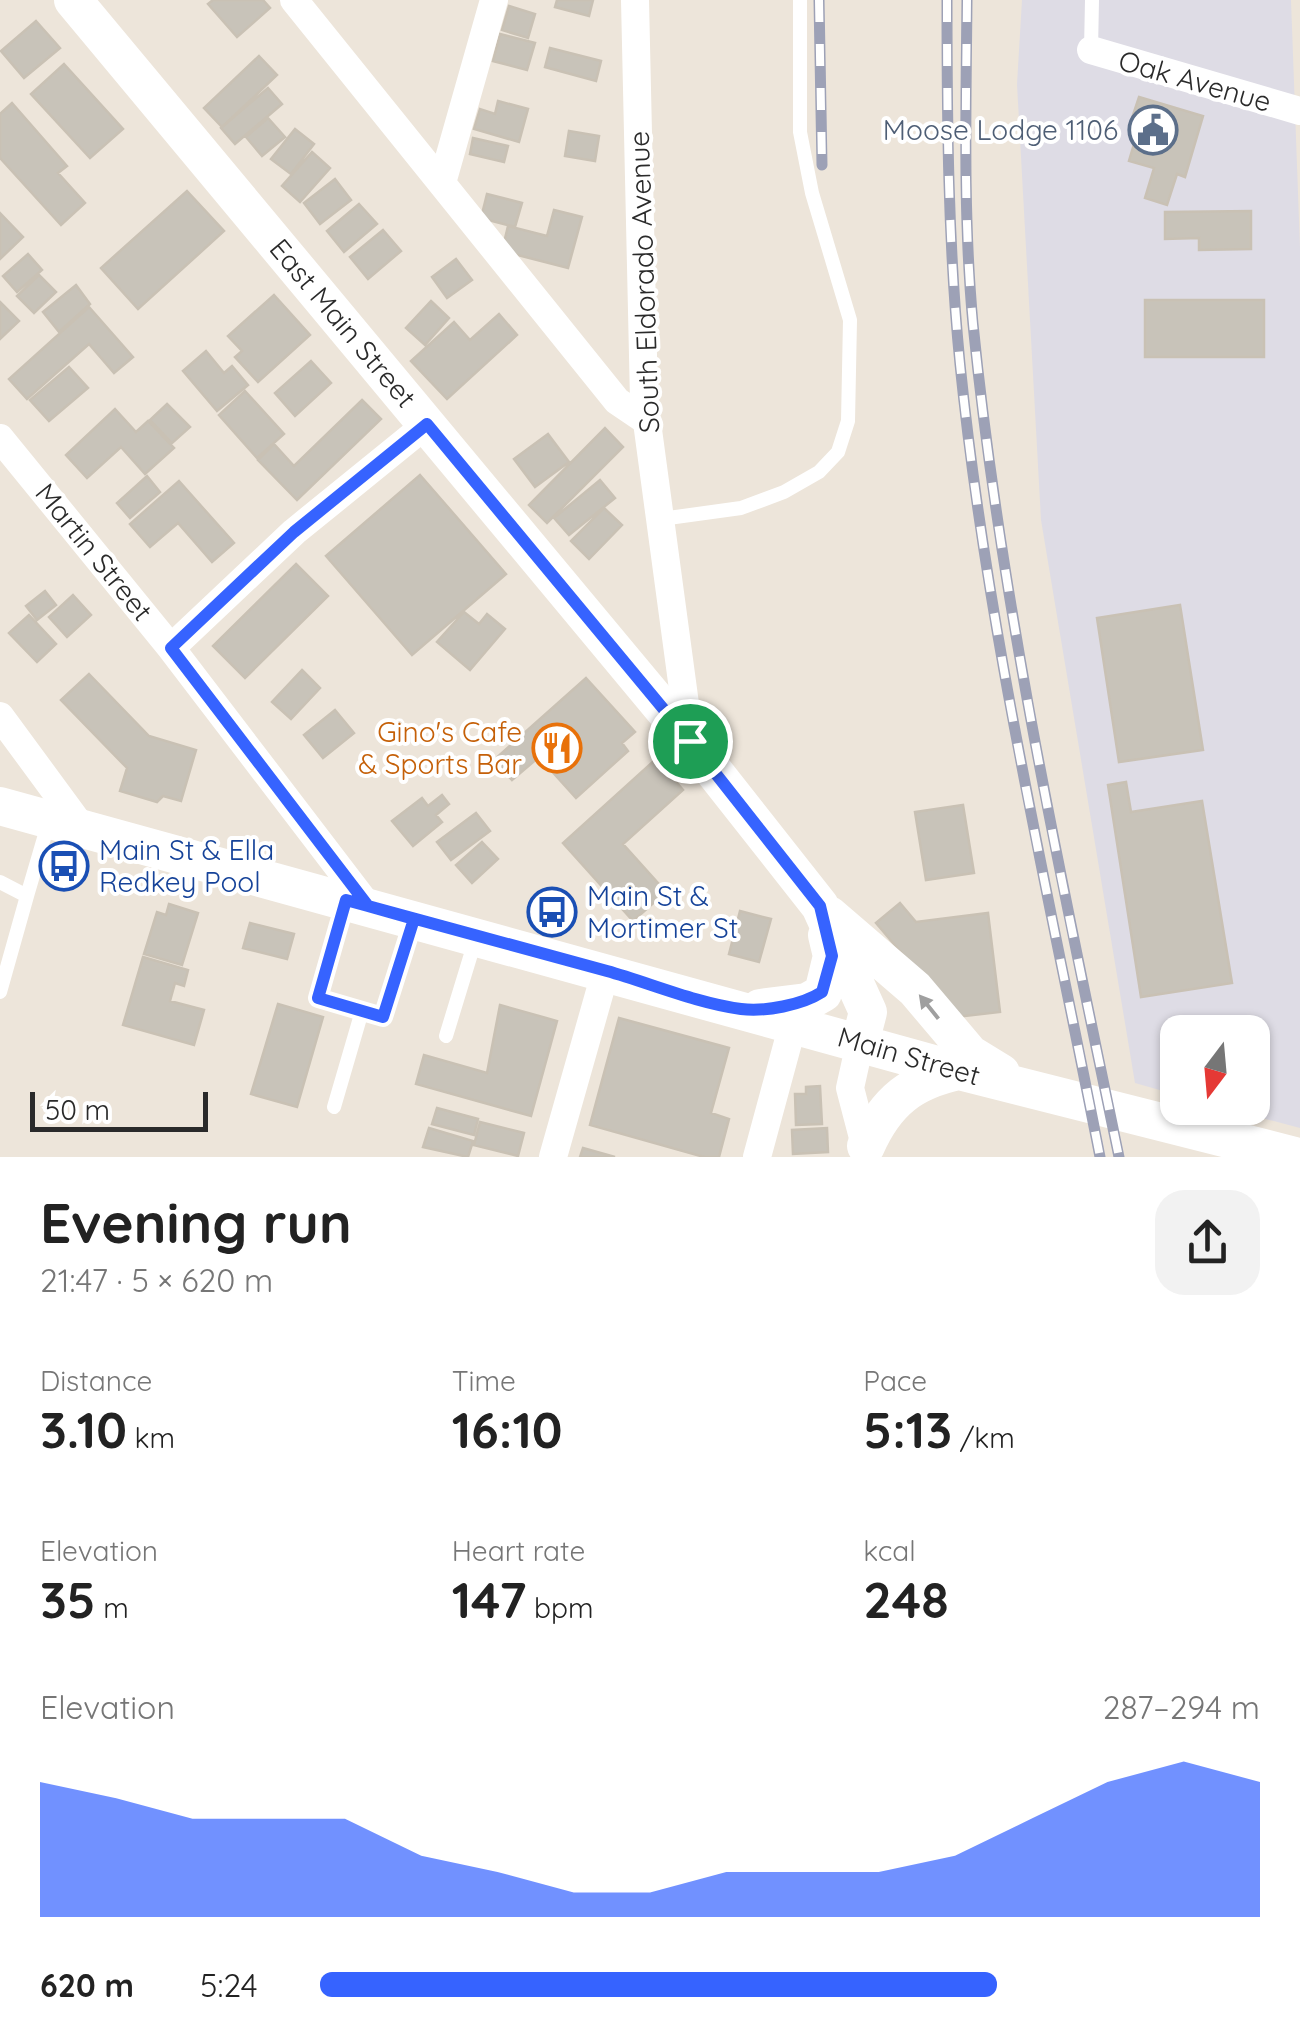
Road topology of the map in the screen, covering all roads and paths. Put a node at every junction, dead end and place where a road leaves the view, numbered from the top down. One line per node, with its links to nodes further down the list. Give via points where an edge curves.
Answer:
1 (74, 0): 11 (street, East Main Street)
2 (294, 0): 9 (street)
3 (494, 0): 9 (street)
4 (634, 0): 10 (street, South Eldorado Avenue)
5 (800, 0): 13 (lane, via 800,132 850,320 848,421 838,452 784,492 741,508)
6 (1092, 0): 7 (lane)
7 (1091, 50): 8 (street, Oak Avenue)
8 (1300, 111)
9 (442, 183): 10 (street, via 617,401)
10 (648, 422): 13 (street, South Eldorado Avenue)
11 (427, 424): 14 (street, via 294,532); 16 (street, East Main Street)
12 (0, 438): 14 (street, Martin Street)
13 (660, 518): 16 (street, South Eldorado Avenue)
14 (171, 648): 21 (street, Martin Street)
15 (0, 716): 18 (street)
16 (690, 741): 22 (street, East Main Street)
17 (1, 809): 18 (street, Main Street)
18 (66, 825): 20 (lane); 21 (street, Main Street)
19 (0, 882): 20 (lane)
20 (27, 896): 26 (lane)
21 (357, 904): 23 (street, Main Street); 28 (lane, via 318,998)
22 (820, 906): 27 (street, via 832,956 822,992 807,1002); 31 (street, East Main Street, via 868,1012); 33 (street, one-way to 22, via 970,1054 915,989)
23 (414, 919): 24 (street, Main Street); 28 (lane, via 383,1017)
24 (477, 936): 25 (street, Main Street); 30 (lane)
25 (606, 970): 27 (street, Main Street); 36 (street)
26 (0, 992)
27 (743, 1010): 29 (street, Main Street)
28 (362, 1011): 34 (lane)
29 (794, 1024): 31 (street, Main Street); 37 (street)
30 (446, 1036)
31 (860, 1042): 32 (street, Main Street); 35 (street, via 850,1088)
32 (959, 1071): 33 (street, Main Street); 35 (street, via 921,1079 894,1100 877,1121)
33 (1030, 1090): 38 (street, Main Street)
34 (334, 1106)
35 (867, 1152)
36 (553, 1157)
37 (757, 1157)
38 (1299, 1157)

